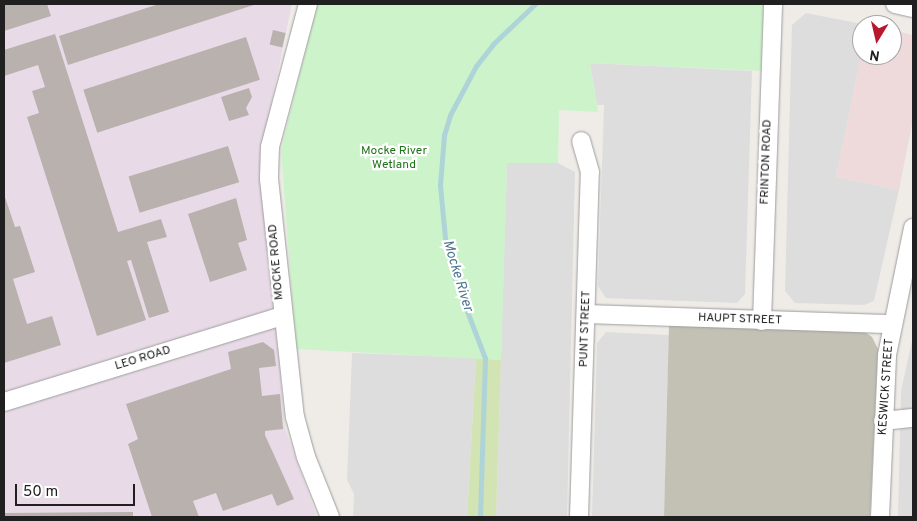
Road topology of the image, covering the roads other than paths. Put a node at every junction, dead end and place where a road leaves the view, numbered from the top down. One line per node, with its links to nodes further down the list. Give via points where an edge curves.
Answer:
1 (308, 4): 8 (street, MOCKE ROAD, via 270,147 270,188)
2 (773, 4): 9 (street, FRINTON ROAD)
3 (895, 4): 4 (street)
4 (913, 8)
5 (580, 141): 7 (street, PUNT STREET, via 590,172)
6 (913, 228): 10 (street, KESWICK STREET)
7 (587, 314): 9 (street, HAUPT STREET); 15 (street, PUNT STREET)
8 (282, 316): 11 (street, LEO ROAD); 14 (street, MOCKE ROAD, via 298,430)
9 (762, 320): 10 (street, HAUPT STREET)
10 (892, 324): 13 (street, KESWICK STREET)
11 (4, 402)
12 (913, 418): 13 (street)
13 (883, 421): 16 (street, KESWICK STREET)
14 (330, 517)
15 (579, 517)
16 (880, 517)

